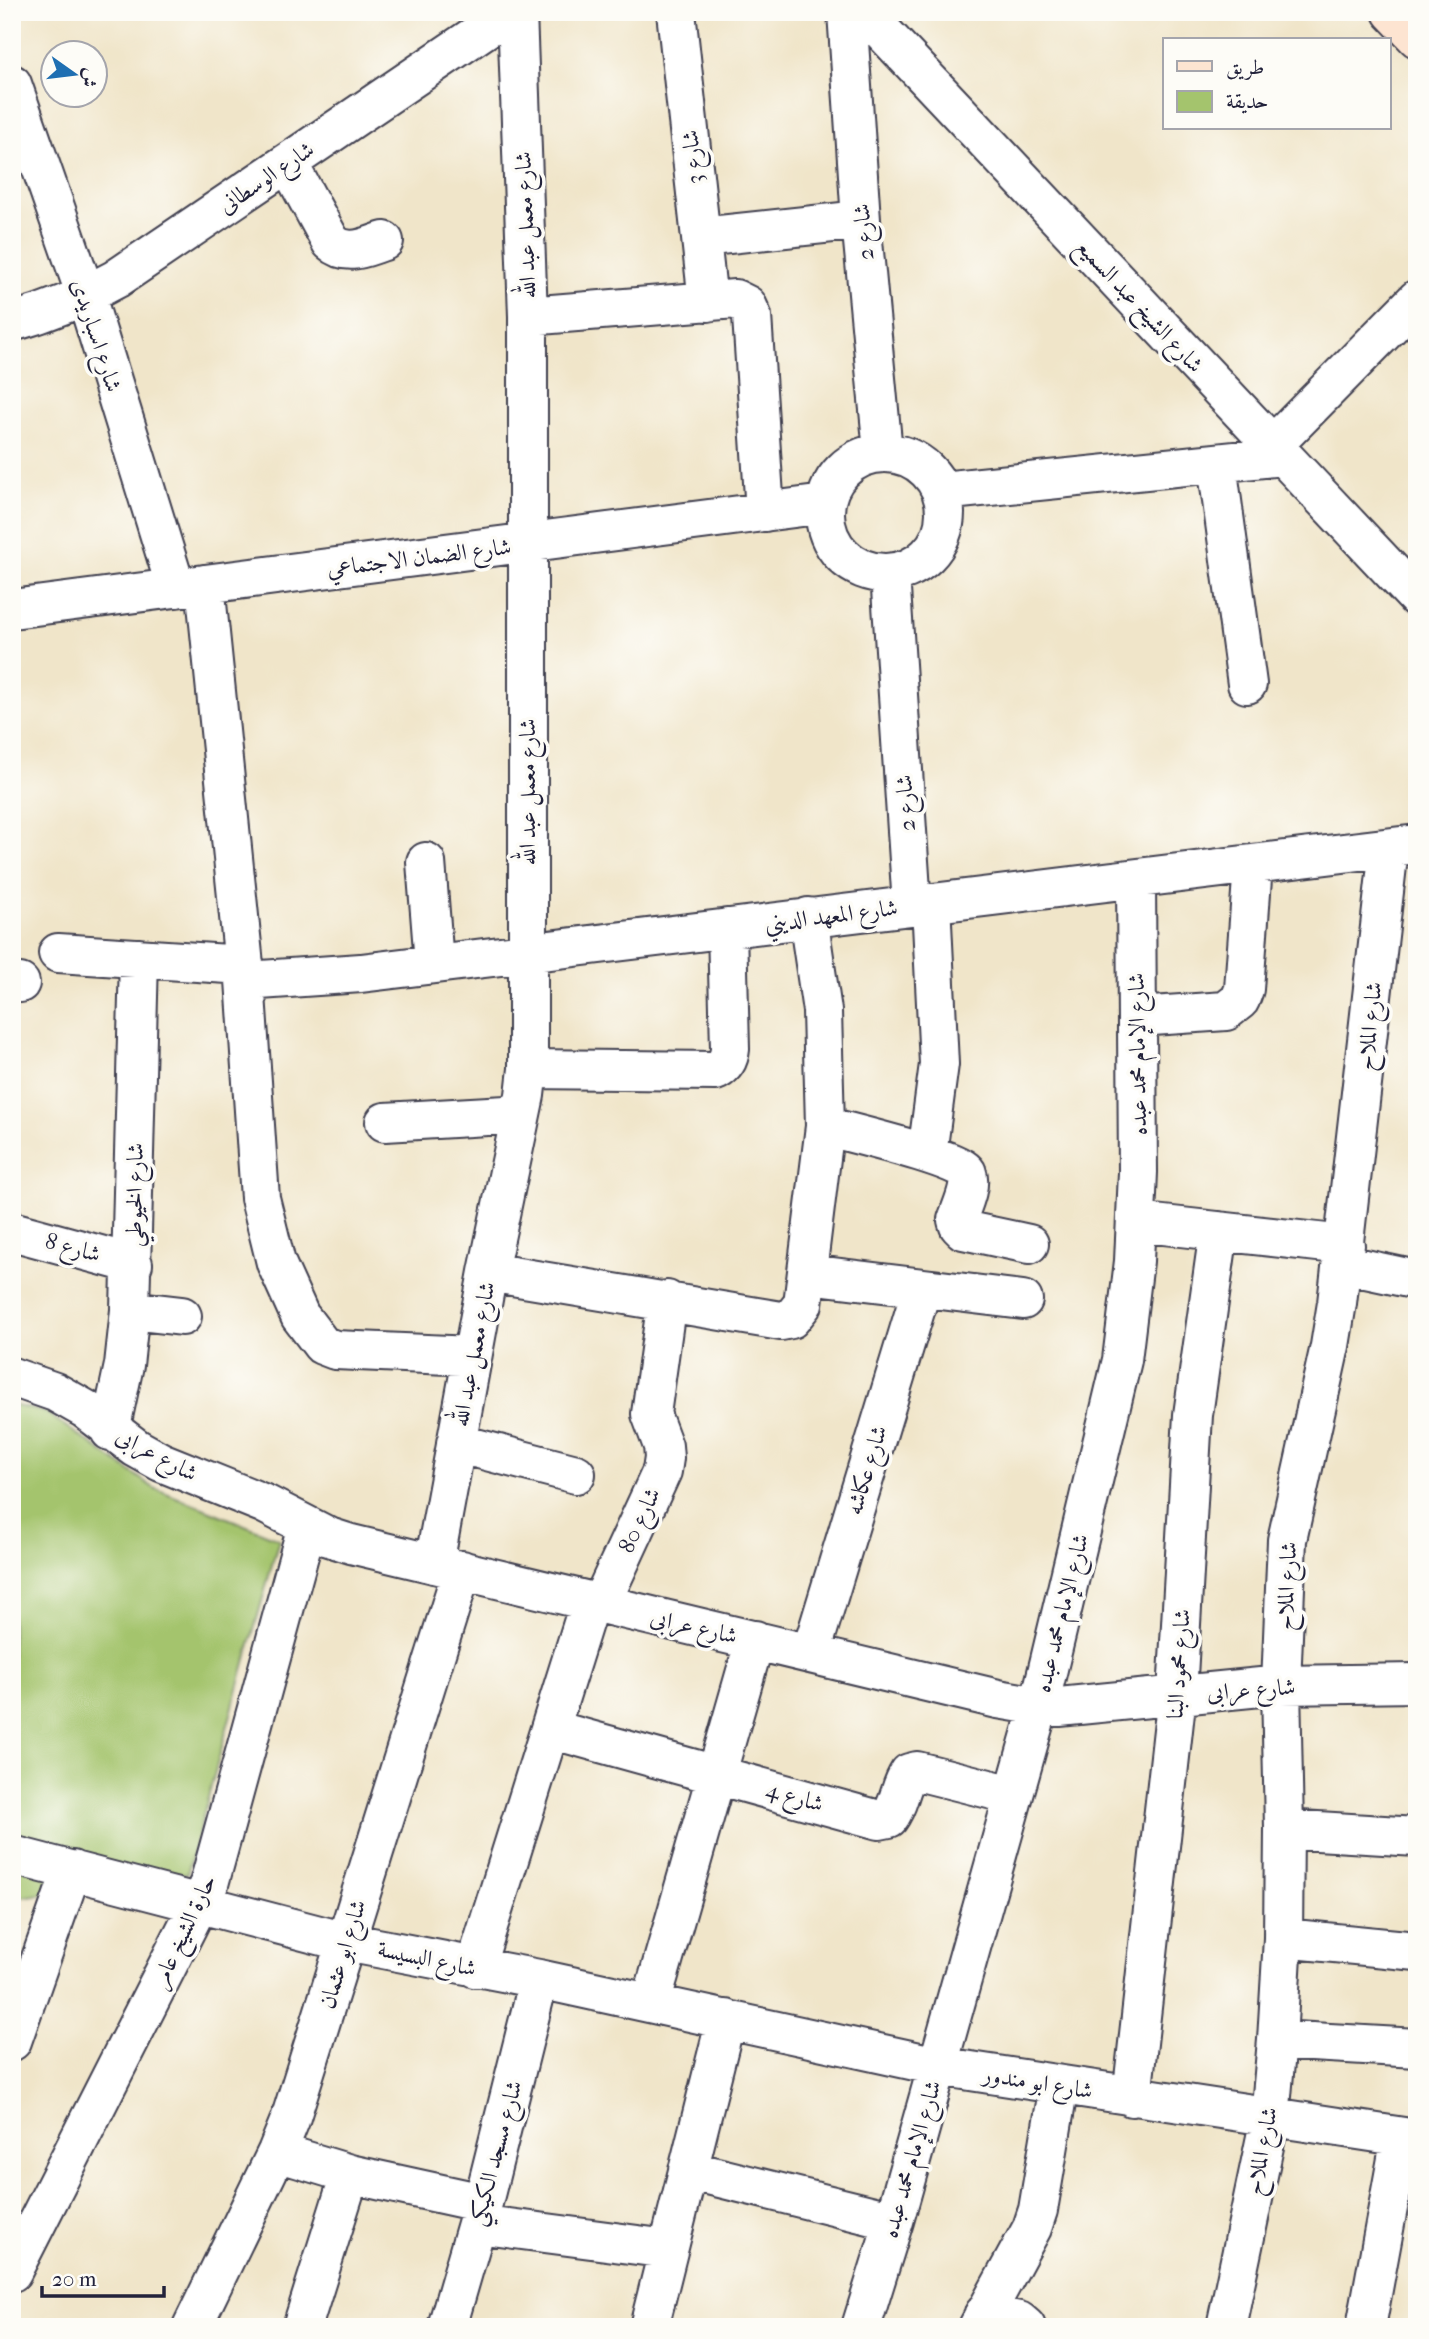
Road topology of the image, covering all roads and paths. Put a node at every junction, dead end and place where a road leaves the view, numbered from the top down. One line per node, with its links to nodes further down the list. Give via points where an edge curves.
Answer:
1 (510, 12): 9 (street, شارع الوسطانى)
2 (517, 12): 16 (street, شارع معمل عبد الله)
3 (676, 12): 11 (street, شارع 3)
4 (848, 12): 10 (street, شارع 2)
5 (864, 12): 18 (street, شارع الشيخ عبد السميع)
6 (1392, 12): 7 (street)
7 (1417, 38)
8 (12, 83): 13 (street, شارع اسباريدى)
9 (288, 163): 12 (street, via 331,243 348,252); 13 (street, شارع الوسطانى)
10 (862, 219): 11 (street); 19 (street, شارع 2)
11 (701, 237): 15 (street, شارع 3)
12 (384, 241)
13 (86, 296): 17 (street, شارع الوسطانى); 26 (street, شارع اسباريدى)
14 (1417, 299): 18 (street)
15 (708, 302): 16 (street); 23 (street, via 735,299 747,305 752,316)
16 (528, 316): 24 (street, شارع معمل عبد الله)
17 (12, 322)
18 (1278, 451): 20 (street); 27 (street, شارع الشيخ عبد السميع)
19 (883, 452): 21 (street, via 918,462); 22 (street, via 851,463 830,488)
20 (1217, 464): 21 (street); 29 (street)
21 (941, 491): 25 (street, via 946,510 936,545 924,560)
22 (825, 504): 23 (street, شارع الضمان الاجتماعي); 25 (street, via 828,535 846,560 874,573)
23 (765, 512): 24 (street, شارع الضمان الاجتماعي)
24 (527, 543): 26 (street, شارع الضمان الاجتماعي); 37 (street, شارع معمل عبد الله)
25 (890, 574): 34 (street, شارع 2)
26 (190, 586): 28 (street, شارع الضمان الاجتماعي); 41 (street, شارع اسباريدى)
27 (1416, 595)
28 (12, 609)
29 (1247, 684)
30 (1403, 846): 32 (street, شارع المعهد الديني); 52 (street, شارع الملاح)
31 (426, 862): 40 (street)
32 (1253, 865): 33 (street, شارع المعهد الديني); 42 (street, via 1240,1000 1226,1011)
33 (1136, 879): 34 (street, شارع المعهد الديني); 42 (street, شارع الإمام محمد عبده)
34 (922, 904): 35 (street, شارع المعهد الديني); 47 (street, شارع 2, via 939,1064)
35 (808, 917): 36 (street, شارع المعهد الديني); 46 (street, via 822,1012)
36 (727, 928): 37 (street, شارع المعهد الديني); 43 (street, via 730,1049 723,1067 716,1071)
37 (526, 952): 40 (street, شارع المعهد الديني); 43 (street, شارع معمل عبد الله)
38 (58, 953): 39 (street, شارع المعهد الديني)
39 (139, 958): 41 (street, شارع المعهد الديني); 53 (street, شارع الخيوطي)
40 (434, 964): 41 (street, شارع المعهد الديني, via 361,972)
41 (244, 973): 62 (street, شارع اسباريدى, via 260,1198 276,1263 300,1315 322,1346 335,1350)
42 (1137, 1017): 48 (street, شارع الإمام محمد عبده)
43 (528, 1069): 44 (street, شارع معمل عبد الله)
44 (521, 1114): 45 (street); 54 (street, شارع معمل عبد الله)
45 (385, 1122)
46 (825, 1126): 47 (street); 55 (street)
47 (928, 1154): 51 (street, via 962,1166 967,1174 958,1226)
48 (1136, 1222): 50 (street); 75 (street, شارع الإمام محمد عبده, via 1122,1360)
49 (12, 1231): 53 (street, شارع 8)
50 (1219, 1231): 52 (street); 74 (street, شارع محمود البنا, via 1193,1415)
51 (1029, 1244)
52 (1343, 1254): 56 (street); 73 (street, شارع الملاح, via 1330,1346 1287,1540)
53 (133, 1264): 60 (street, شارع الخيوطي)
54 (488, 1272): 58 (street); 62 (street, شارع معمل عبد الله)
55 (808, 1274): 57 (street); 58 (street, via 798,1313 781,1321)
56 (1417, 1280)
57 (922, 1287): 59 (street); 71 (street, شارع عكاشه)
58 (667, 1300): 69 (street, شارع 80, via 651,1414 664,1458 662,1471)
59 (1023, 1300)
60 (130, 1310): 61 (street); 64 (street, شارع الخيوطي)
61 (182, 1316)
62 (472, 1356): 65 (street, شارع معمل عبد الله)
63 (12, 1377): 64 (street, شارع عرابى, via 55,1392)
64 (110, 1431): 67 (street, شارع عرابى, via 161,1462)
65 (456, 1443): 66 (street); 68 (street, شارع معمل عبد الله)
66 (576, 1475)
67 (307, 1526): 68 (street, شارع عرابى, via 351,1544); 83 (street, حارة الشيخ عامر)
68 (448, 1567): 69 (street, شارع عرابى); 85 (street, شارع ابو عثمان)
69 (595, 1602): 70 (street, شارع عرابى); 76 (street, شارع 80)
70 (755, 1640): 71 (street, شارع عرابى); 77 (street)
71 (811, 1653): 75 (street, شارع عرابى)
72 (1417, 1683): 73 (street, شارع عرابى)
73 (1281, 1685): 74 (street, شارع عرابى); 79 (street, شارع الملاح)
74 (1177, 1694): 75 (street, شارع عرابى); 96 (street, شارع محمود البنا)
75 (1039, 1706): 78 (street, شارع الإمام محمد عبده)
76 (550, 1729): 77 (street, شارع 4); 87 (street, شارع 80)
77 (717, 1774): 78 (street, شارع 4, via 879,1820 889,1818 896,1809 903,1782 917,1771); 89 (street)
78 (1013, 1795): 94 (street, شارع الإمام محمد عبده)
79 (1284, 1829): 80 (street); 84 (street, شارع الملاح)
80 (1417, 1837)
81 (12, 1855): 82 (street, شارع البسيسة)
82 (72, 1870): 83 (street, شارع البسيسة); 92 (street)
83 (200, 1903): 85 (street, شارع البسيسة); 105 (street, حارة الشيخ عامر)
84 (1283, 1938): 86 (street); 91 (street, شارع الملاح)
85 (346, 1942): 87 (street, شارع البسيسة); 99 (street, شارع ابو عثمان)
86 (1417, 1951)
87 (475, 1968): 88 (street, شارع البسيسة)
88 (539, 1979): 89 (street, شارع ابو مندور); 102 (street, شارع مسجد الكيكي)
89 (651, 2003): 90 (street, شارع ابو مندور)
90 (726, 2020): 94 (street, شارع ابو مندور); 100 (street)
91 (1277, 2040): 93 (street); 97 (street, شارع الملاح)
92 (12, 2041)
93 (1417, 2048)
94 (938, 2066): 95 (street, شارع ابو مندور); 103 (street, شارع الإمام محمد عبده)
95 (1059, 2085): 96 (street, شارع ابو مندور); 106 (street, via 1035,2219)
96 (1132, 2097): 97 (street, شارع ابو مندور)
97 (1270, 2118): 98 (street, شارع ابو مندور); 113 (street, شارع الملاح)
98 (1409, 2138): 114 (street)
99 (277, 2152): 101 (street); 107 (street, شارع ابو عثمان)
100 (688, 2169): 103 (street); 104 (street)
101 (350, 2174): 102 (street); 108 (street)
102 (480, 2213): 104 (street); 109 (street, شارع مسجد الكيكي)
103 (894, 2221): 111 (street, شارع الإمام محمد عبده)
104 (668, 2249): 110 (street)
105 (16, 2255)
106 (981, 2320): 112 (street, via 1019,2321)
107 (192, 2327)
108 (302, 2327)
109 (447, 2327)
110 (649, 2327)
111 (861, 2327)
112 (1026, 2327)
113 (1226, 2327)
114 (1366, 2327)

